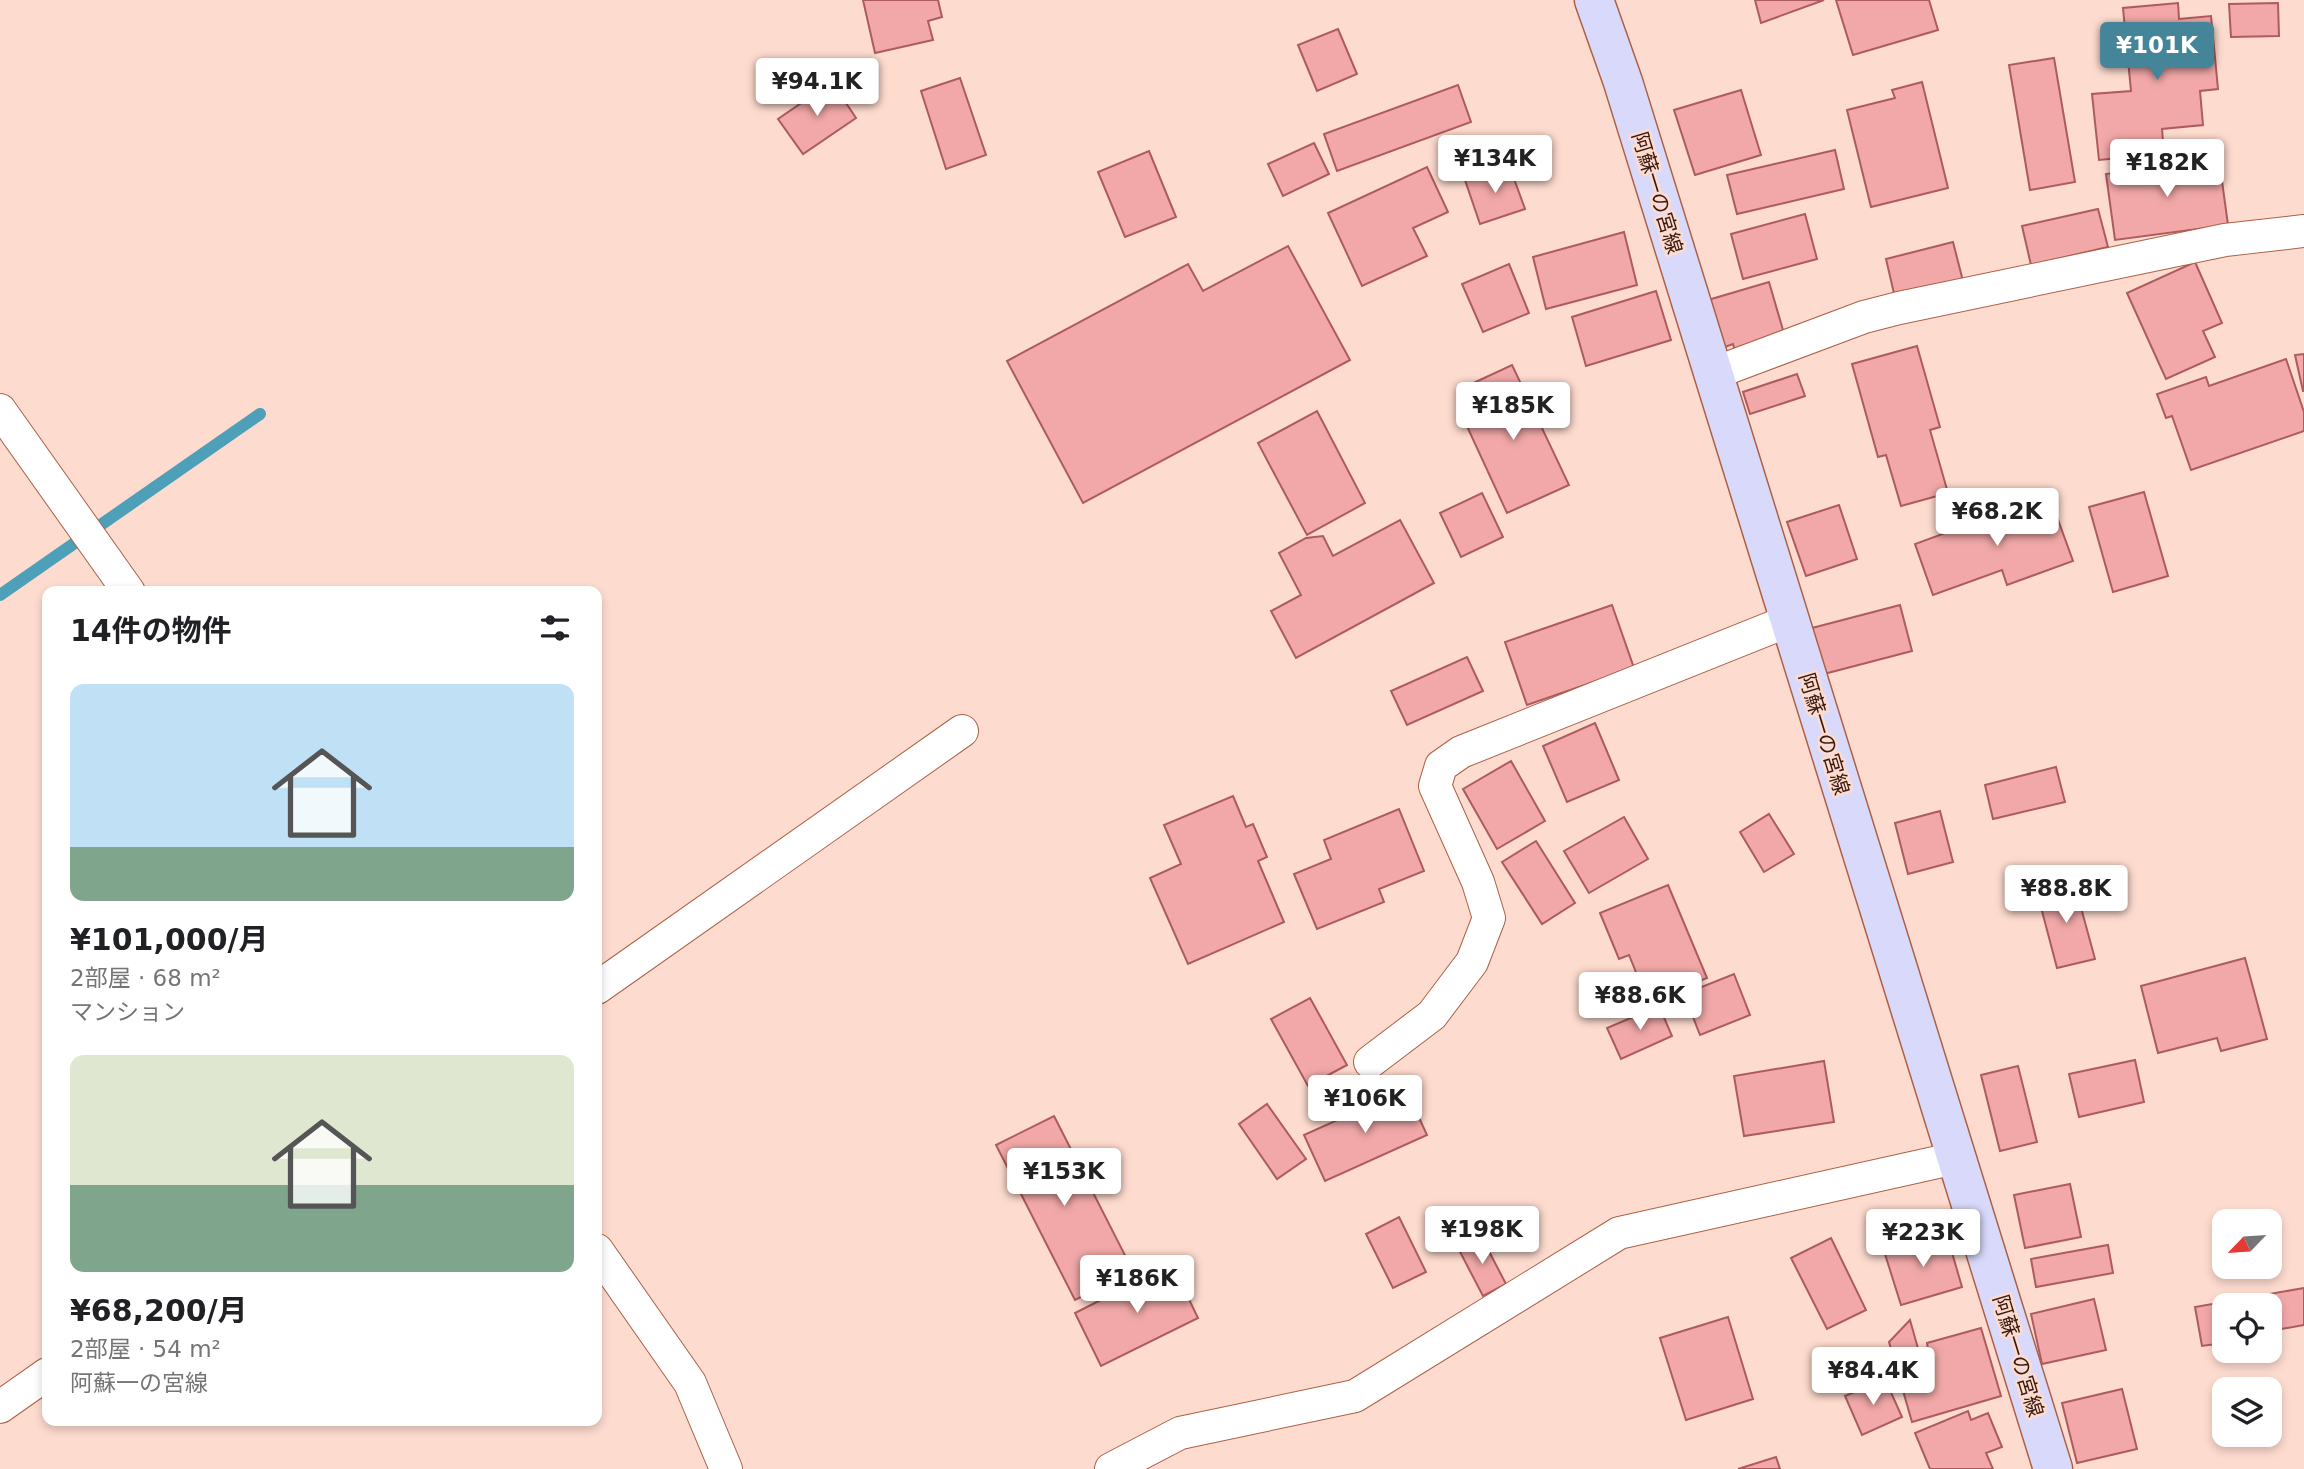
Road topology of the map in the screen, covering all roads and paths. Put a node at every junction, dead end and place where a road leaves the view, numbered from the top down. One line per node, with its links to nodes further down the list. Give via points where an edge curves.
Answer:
1 (1594, 0): 3 (main road, 阿蘇一の宮線)
2 (2304, 231): 3 (street, via 2225,240 1864,317)
3 (1712, 374): 6 (main road, 阿蘇一の宮線)
4 (0, 410): 5 (street)
5 (125, 586)
6 (1788, 621): 9 (street, via 1461,751 1441,766 1435,786 1478,881 1489,918 1472,962 1432,1015); 10 (main road, 阿蘇一の宮線)
7 (962, 731): 8 (street)
8 (602, 984)
9 (1370, 1062)
10 (1956, 1158): 15 (street, via 1619,1233 1355,1396 1180,1433); 16 (main road, 阿蘇一の宮線)
11 (602, 1257): 14 (street, via 690,1382)
12 (42, 1378): 13 (street)
13 (0, 1407)
14 (726, 1469)
15 (1111, 1469)
16 (2053, 1469)

